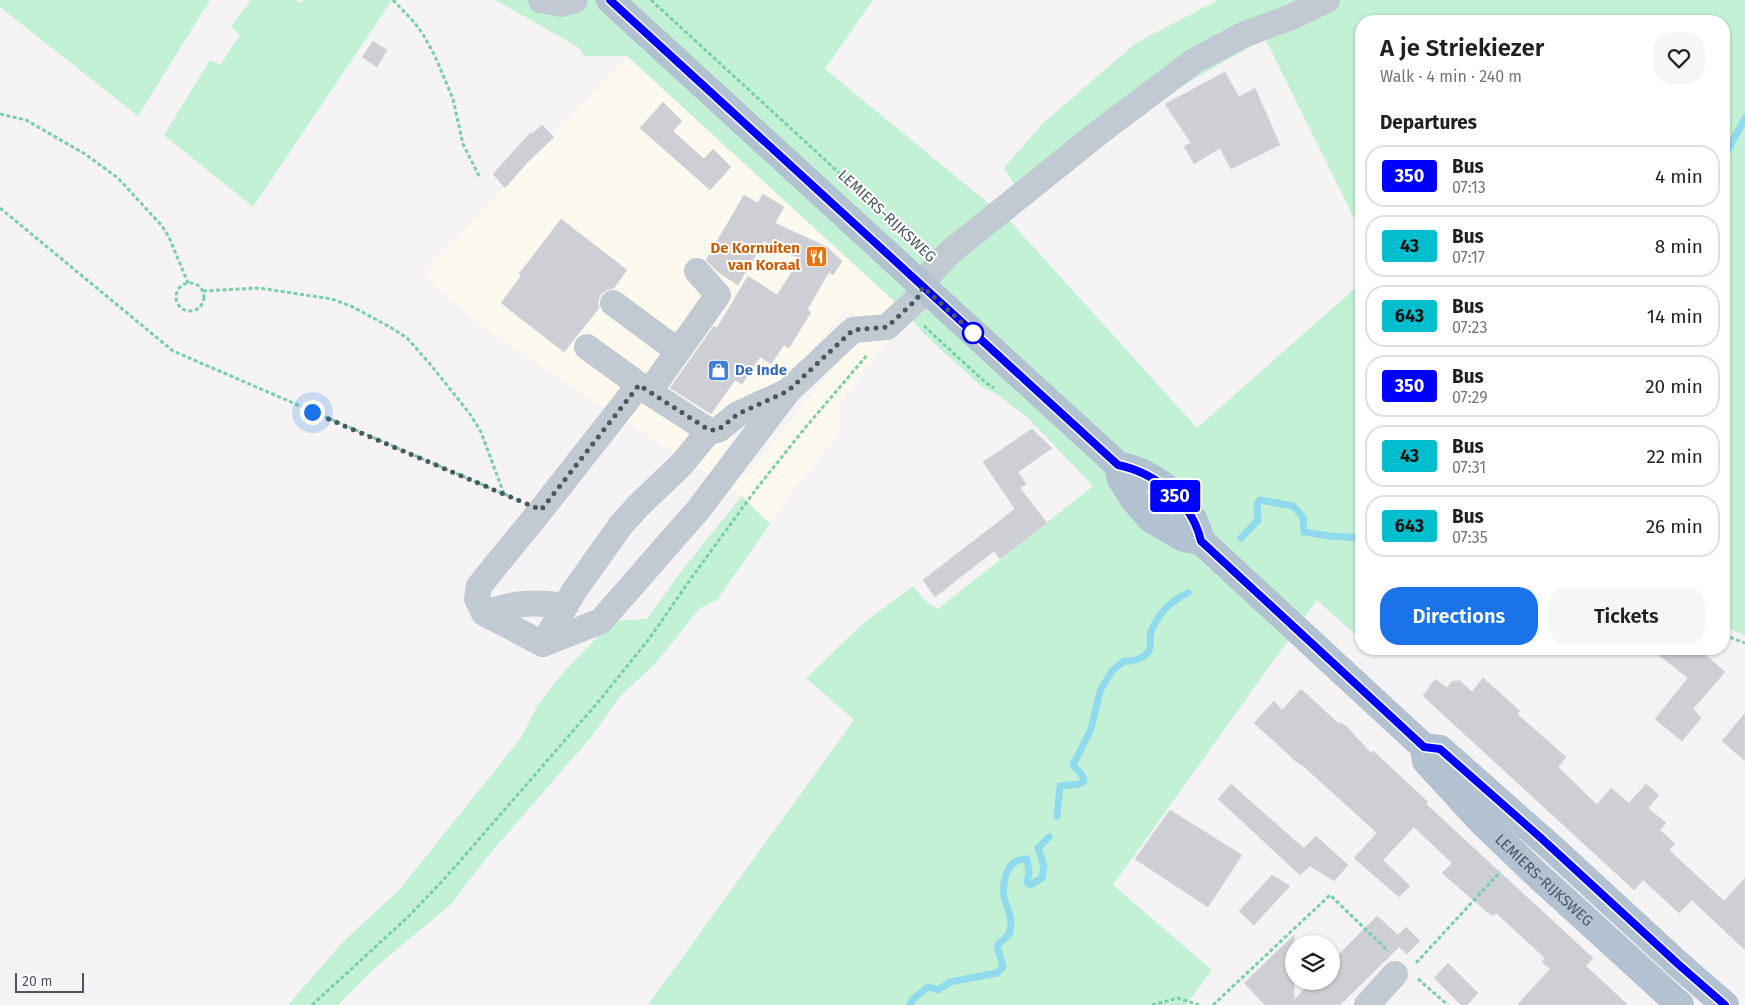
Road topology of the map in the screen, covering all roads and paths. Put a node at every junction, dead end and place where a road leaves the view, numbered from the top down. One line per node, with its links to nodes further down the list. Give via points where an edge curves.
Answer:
1 (394, 0): 8 (path, via 424,36 434,56 453,99 463,144)
2 (541, 0): 3 (street, via 561,4)
3 (575, 0)
4 (610, 0): 13 (main road, LEMIERS-RIJKSWEG)
5 (651, 0): 10 (path, LEMIERS-RIJKSWEG)
6 (1327, 0): 10 (street, via 1243,35 1194,61 1102,130 949,253)
7 (0, 114): 12 (path, via 26,120 85,154 118,178 162,226)
8 (480, 178)
9 (0, 208): 22 (path, via 172,351)
10 (939, 265): 13 (street)
11 (697, 270): 18 (street, via 718,295)
12 (188, 283): 14 (path, via 197,285); 14 (path, via 180,287 177,295 179,304 186,309 199,308 204,300)
13 (923, 287): 16 (street, via 917,299); 29 (main road, LEMIERS-RIJKSWEG, via 1118,465 1121,479 1151,518 1184,538 1201,541)
14 (203, 292): 22 (path, via 259,288 332,300 360,311 407,338 470,414 481,432)
15 (613, 302): 18 (street)
16 (887, 327): 20 (street, via 853,330); 32 (path, via 757,488 649,639 599,701 410,916)
17 (587, 347): 19 (street)
18 (678, 351): 19 (street)
19 (644, 389): 21 (street); 23 (street)
20 (788, 391): 21 (street, via 738,414 718,430); 28 (street, via 698,510 601,621)
21 (709, 430): 24 (street, via 681,465 621,525)
22 (504, 494): 23 (path)
23 (541, 510): 25 (street, via 479,586 477,599)
24 (565, 606): 25 (street, via 528,602); 28 (street)
25 (484, 613): 28 (street)
26 (1730, 637): 27 (path)
27 (1745, 643)
28 (542, 644)
29 (1424, 747): 38 (main road, LEMIERS-RIJKSWEG, via 1426,761 1482,822); 39 (main road, LEMIERS-RIJKSWEG, via 1440,749 1446,754)
30 (1504, 869): 31 (path)
31 (1404, 967): 35 (path, via 1330,895); 36 (street); 37 (path)
32 (312, 1005)
33 (1152, 1005): 34 (path, via 1178,998)
34 (1199, 1005)
35 (1213, 1005)
36 (1367, 1005)
37 (1448, 1005)
38 (1680, 1005)
39 (1725, 1005)

